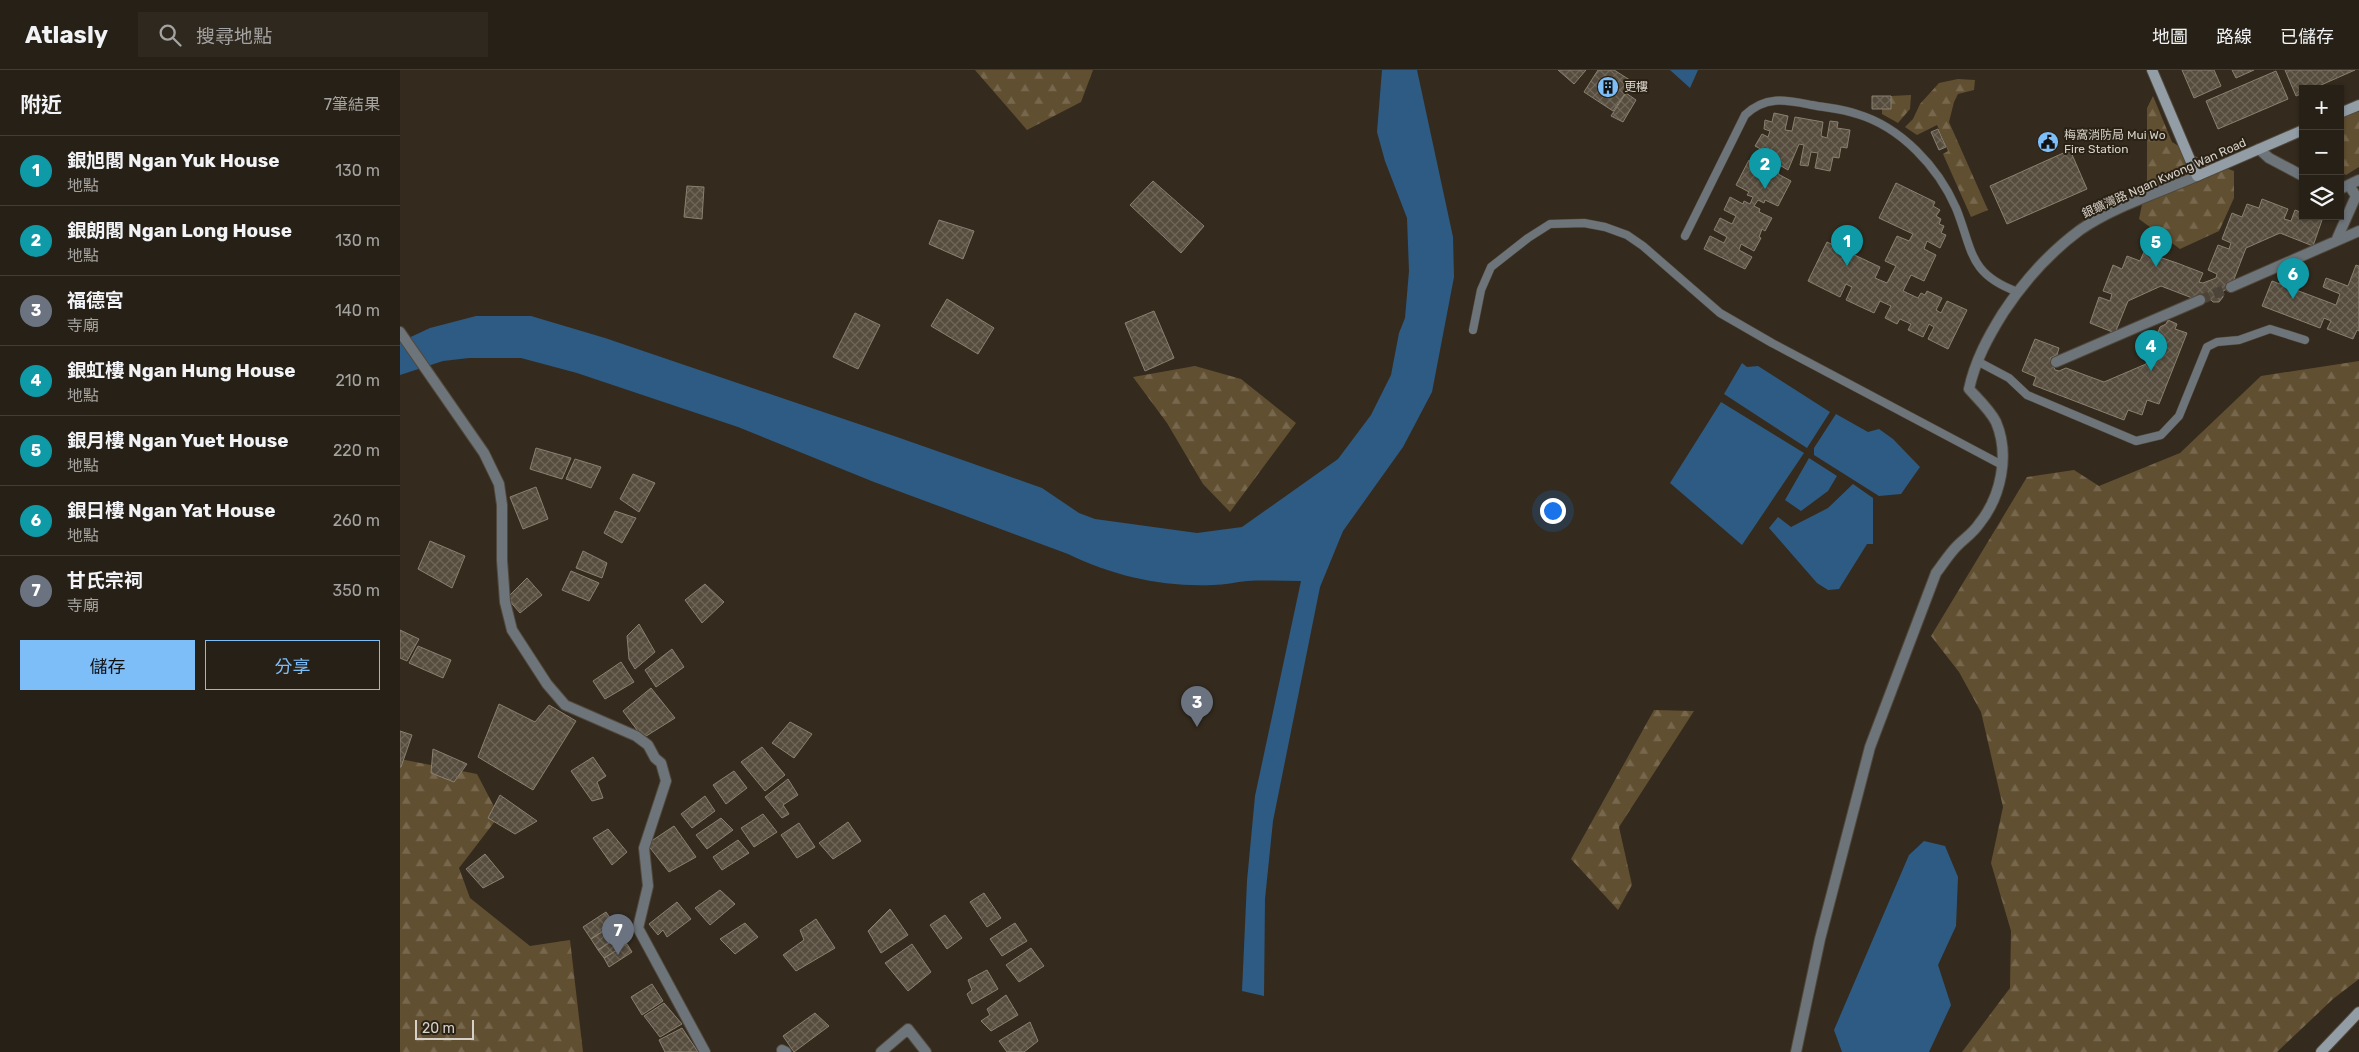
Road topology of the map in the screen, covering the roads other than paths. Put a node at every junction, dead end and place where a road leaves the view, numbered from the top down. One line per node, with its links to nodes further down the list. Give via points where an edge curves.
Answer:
1 (2152, 70): 7 (street)
2 (2359, 105): 3 (street)
3 (2344, 111)
4 (2299, 132): 5 (street, 銀鑛灣路 Ngan Kwong Wan Road)
5 (2259, 149): 6 (street); 7 (street, 銀鑛灣路 Ngan Kwong Wan Road)
6 (2301, 175)
7 (2197, 176): 13 (street, 銀鑛灣路 Ngan Kwong Wan Road, via 2082,229 2054,251)
8 (2350, 185): 11 (street, via 2356,196)
9 (2359, 231): 11 (street)
10 (1685, 236): 13 (lane, via 1745,115 1760,103 1788,100 1857,114 1898,135 1916,150 1949,193 1974,260 1998,283)
11 (2336, 241): 12 (street)
12 (2231, 287)
13 (2018, 292): 18 (street, 銀鑛灣路 Ngan Kwong Wan Road, via 1991,332)
14 (2200, 300): 19 (street)
15 (1473, 330): 20 (lane, via 1481,290 1491,267 1528,238 1550,224 1584,223 1605,227 1627,235 1643,246 1729,318)
16 (400, 332): 22 (street, via 484,453 499,484 502,560 512,630 547,684 565,705 636,736 648,745 661,764 666,781 644,848 648,886 638,928)
17 (2305, 340): 18 (lane, via 2270,329 2206,347 2179,416 2161,435 2136,442 2027,395 2009,378)
18 (1977, 361): 20 (street, 銀鑛灣路 Ngan Kwong Wan Road, via 1969,389 1995,420)
19 (2056, 362)
20 (2002, 465): 25 (street, via 1999,486 1988,511 1936,574 1870,747 1820,939)
21 (2359, 1012): 26 (street)
22 (705, 1052)
23 (881, 1052): 24 (street, via 908,1029)
24 (926, 1052)
25 (1796, 1052)
26 (2322, 1052)

